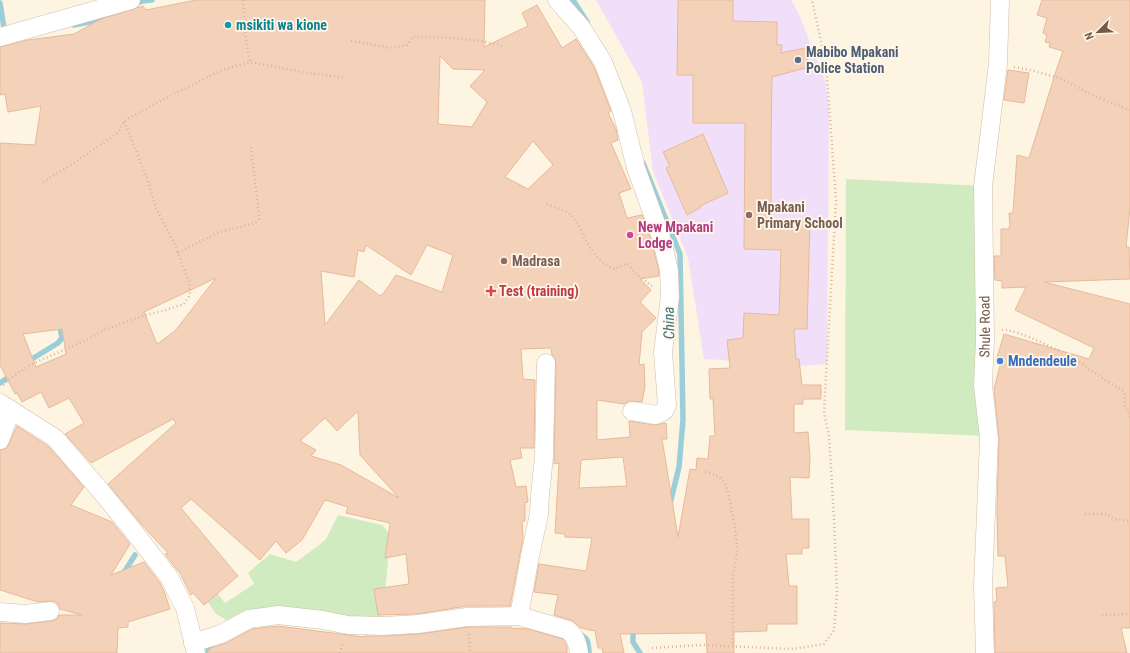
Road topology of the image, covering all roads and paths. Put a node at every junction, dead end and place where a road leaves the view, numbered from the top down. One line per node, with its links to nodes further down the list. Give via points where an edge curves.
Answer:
1 (131, 0): 6 (street)
2 (243, 0): 9 (path)
3 (557, 0): 18 (street, via 581,27 603,62 618,98 636,168 669,270)
4 (812, 0): 34 (path, via 826,64 836,200 824,413 829,436 834,518 837,593 834,630 824,644 792,649)
5 (1000, 0): 10 (street, Shule Road)
6 (1, 34)
7 (351, 41): 8 (path, via 393,48 407,45 412,37 442,37 477,40)
8 (503, 47)
9 (250, 62): 11 (path); 13 (path, via 200,80)
10 (998, 64): 12 (path, via 1062,79 1094,96); 19 (street, Shule Road, via 983,186)
11 (345, 78)
12 (1130, 110)
13 (124, 121): 15 (path, via 119,132); 17 (path, via 156,208)
14 (251, 147): 17 (path, via 259,219 255,223 217,233)
15 (43, 182)
16 (547, 204): 18 (path, via 567,212 575,219 591,249 607,266 616,269 628,264 647,283)
17 (178, 253): 21 (path, via 189,281 190,295 184,304 104,330 32,364 13,376)
18 (670, 297): 23 (street, via 663,352 666,409 656,415)
19 (985, 340): 24 (path, via 998,331 1006,330 1073,358 1123,392 1124,404); 38 (street, Shule Road, via 983,385 989,439 983,586)
20 (546, 363): 33 (street, via 544,457 539,514)
21 (0, 389)
22 (6, 407): 25 (street); 35 (street, via 55,438 131,528 169,577 185,608)
23 (632, 411)
24 (1130, 417)
25 (0, 440)
26 (705, 472): 34 (path, via 717,476 725,484 738,550 733,572)
27 (1085, 514): 28 (path, via 1107,514 1114,520)
28 (1130, 521)
29 (50, 611): 30 (street, via 25,614)
30 (0, 612)
31 (1130, 614): 32 (path)
32 (1102, 615)
33 (519, 616): 35 (street, via 382,626 266,616 249,620); 37 (street, via 568,630 573,634)
34 (732, 646): 36 (path)
35 (195, 648)
36 (652, 648)
37 (579, 653)
38 (985, 653)

